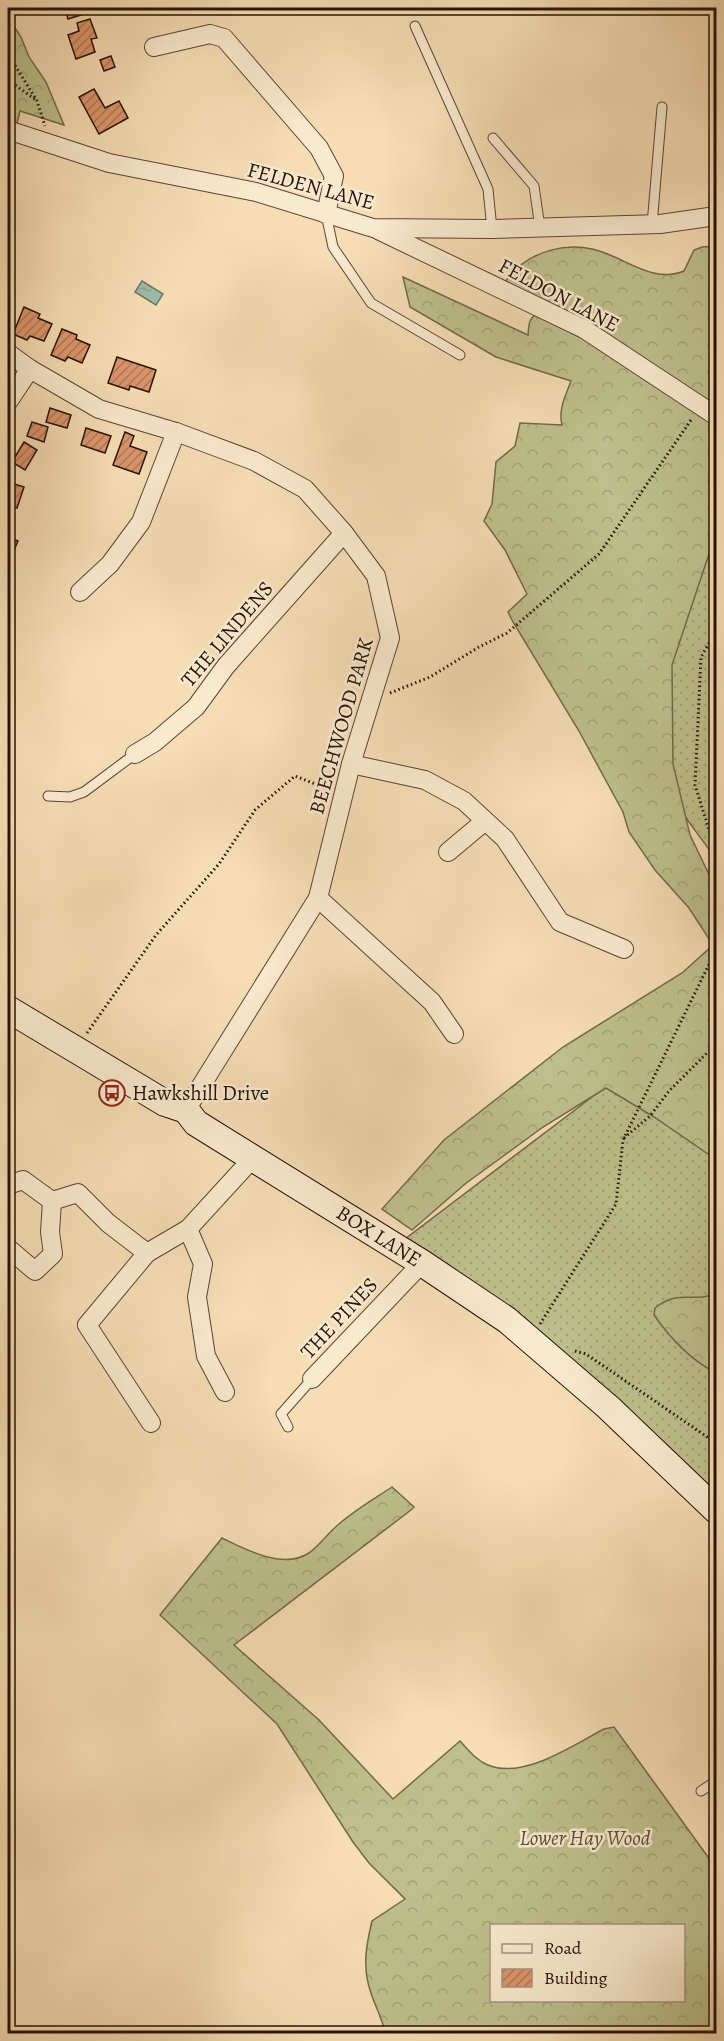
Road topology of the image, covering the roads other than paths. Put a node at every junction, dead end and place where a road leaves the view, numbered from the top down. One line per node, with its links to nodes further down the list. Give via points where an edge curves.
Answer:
1 (415, 26): 11 (lane, via 488,189)
2 (154, 47): 6 (street, via 210,34 224,38 319,148 334,176)
3 (662, 107): 8 (lane)
4 (8, 130): 6 (street, FELDEN LANE, via 109,163 256,192)
5 (493, 138): 10 (lane, via 534,186)
6 (326, 213): 9 (street, FELDEN LANE); 13 (lane, via 333,248 371,303)
7 (717, 216): 8 (street, FELDEN LANE)
8 (652, 225): 10 (street, FELDEN LANE)
9 (373, 228): 11 (street, FELDEN LANE); 16 (street, FELDON LANE, via 584,329)
10 (540, 228): 11 (street, FELDEN LANE)
11 (492, 229)
12 (8, 353): 14 (street, BEECHWOOD PARK)
13 (460, 355)
14 (30, 369): 15 (street); 17 (street, BEECHWOOD PARK, via 99,409)
15 (8, 402)
16 (717, 416)
17 (176, 432): 18 (street, BEECHWOOD PARK, via 254,460 305,489); 19 (street, via 141,522 110,564)
18 (344, 532): 20 (street, THE LINDENS, via 226,666 196,707); 21 (street, BEECHWOOD PARK, via 376,576 390,638)
19 (80, 592)
20 (135, 754): 22 (lane, via 84,792 70,797)
21 (351, 764): 23 (street, via 425,780 464,801); 25 (street, BEECHWOOD PARK)
22 (48, 796)
23 (485, 821): 24 (street); 26 (street, via 505,839 560,922)
24 (448, 852)
25 (318, 898): 28 (street, via 432,1002); 29 (street, BEECHWOOD PARK)
26 (624, 949)
27 (8, 1009): 29 (main road, BOX LANE, via 165,1103)
28 (454, 1034)
29 (186, 1110): 30 (main road, BOX LANE, via 196,1123)
30 (252, 1159): 33 (street); 36 (main road, BOX LANE)
31 (8, 1185): 32 (street, via 23,1180)
32 (52, 1201): 34 (street, via 52,1254 35,1271); 35 (street, via 78,1193)
33 (188, 1229): 35 (street); 38 (street, via 203,1264 196,1297 206,1356)
34 (8, 1248)
35 (147, 1253): 39 (street, via 87,1325)
36 (422, 1263): 37 (street, THE PINES); 41 (main road, BOX LANE, via 531,1339)
37 (312, 1379): 40 (lane, via 281,1414)
38 (225, 1392)
39 (151, 1423)
40 (288, 1427)
41 (717, 1510)
42 (717, 1781): 43 (lane)
43 (701, 1791)

